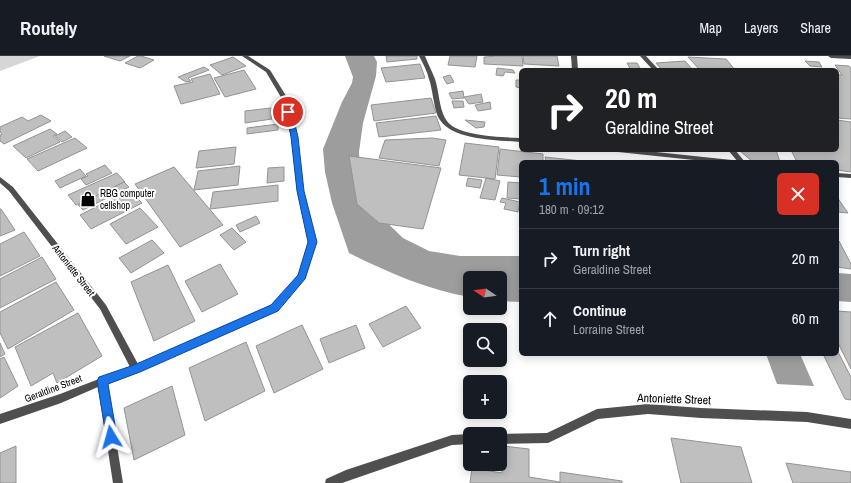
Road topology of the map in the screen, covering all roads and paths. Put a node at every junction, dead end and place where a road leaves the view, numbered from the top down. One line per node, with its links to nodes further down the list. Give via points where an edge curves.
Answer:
1 (245, 56): 17 (street, Geraldine Street, via 268,71 285,99 294,137 300,191 312,242 302,277 274,308)
2 (422, 56): 9 (street, via 432,79 442,119 446,124 465,133)
3 (574, 56): 7 (street)
4 (643, 56): 8 (street)
5 (831, 56): 6 (street)
6 (851, 57)
7 (575, 68)
8 (654, 68)
9 (519, 140)
10 (637, 152): 12 (street)
11 (733, 152): 13 (street)
12 (713, 160)
13 (740, 160)
14 (839, 175): 15 (street)
15 (851, 176)
16 (0, 180): 17 (street, Antoniette Street, via 11,189 103,307)
17 (136, 369): 18 (street, Geraldine Street)
18 (102, 381): 19 (street, Geraldine Street); 23 (street)
19 (0, 419)
20 (851, 424): 21 (street, Antoniette Street, via 807,417 648,409 597,414 548,438)
21 (507, 439)
22 (463, 440): 24 (street, via 452,440 346,475)
23 (118, 483)
24 (330, 483)

